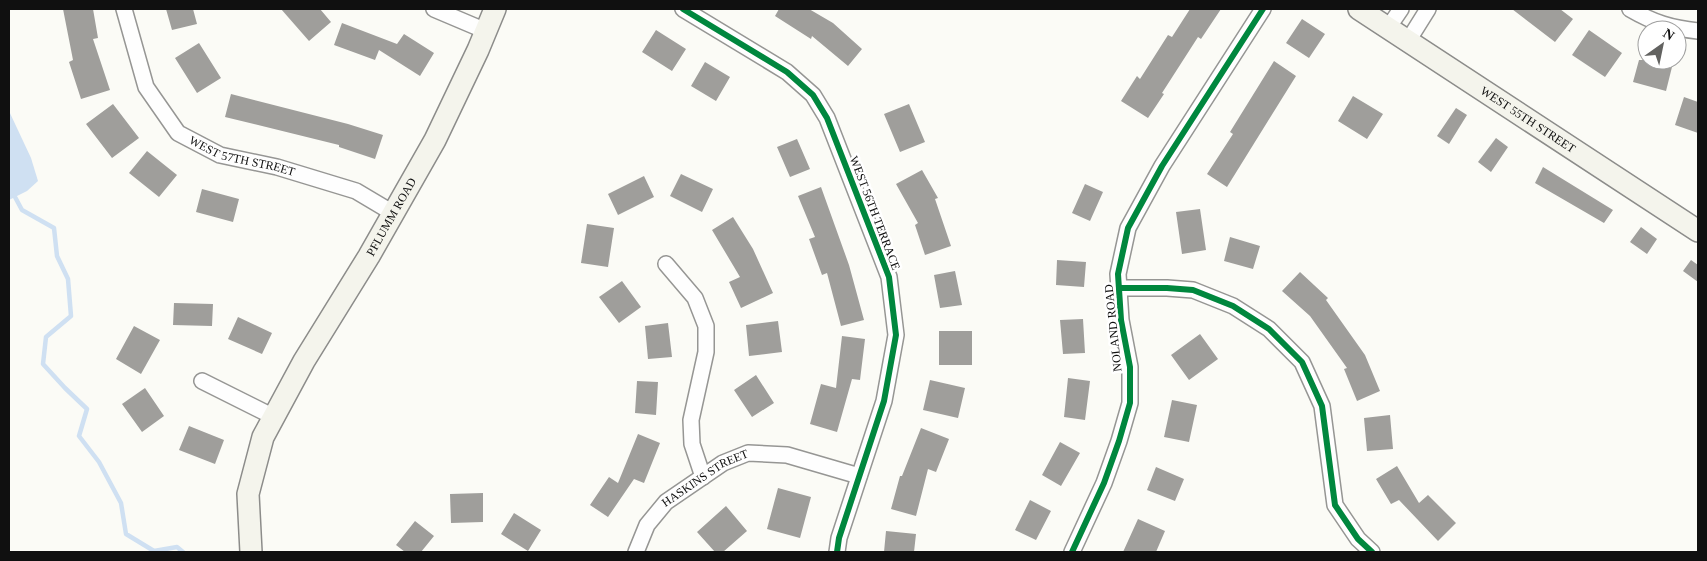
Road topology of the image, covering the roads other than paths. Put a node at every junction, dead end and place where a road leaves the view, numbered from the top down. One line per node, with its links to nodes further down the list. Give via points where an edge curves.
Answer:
1 (434, 9): 11 (street)
2 (495, 9): 11 (main road, PFLUMM ROAD)
3 (683, 9): 20 (street, WEST 56TH TERRACE, via 787,72 813,95 827,118 888,277 896,335 884,401)
4 (1263, 9): 17 (street, NOLAND ROAD, via 1162,166 1128,228 1118,274)
5 (1359, 9): 10 (main road, WEST 55TH STREET)
6 (1400, 9): 10 (street)
7 (1428, 9): 13 (street)
8 (1630, 9): 12 (street, via 1668,27)
9 (126, 16): 14 (street, WEST 57TH STREET, via 146,87 178,133 220,155 277,167 356,191)
10 (1388, 28): 13 (main road, WEST 55TH STREET)
11 (486, 31): 14 (main road, PFLUMM ROAD, via 435,140)
12 (1698, 31)
13 (1408, 41): 15 (main road, WEST 55TH STREET)
14 (393, 214): 19 (main road, PFLUMM ROAD)
15 (1698, 231)
16 (666, 264): 21 (street, via 696,298 706,326 706,352 691,420 692,444)
17 (1119, 288): 25 (street, NOLAND ROAD, via 1130,367 1130,403 1104,483); 26 (street, via 1193,290 1232,306 1269,330 1302,362 1322,406 1335,505 1358,539)
18 (202, 381): 19 (street)
19 (274, 417): 22 (main road, PFLUMM ROAD, via 263,438 248,494)
20 (859, 476): 21 (street, HASKINS STREET, via 786,455 748,453 723,463); 24 (street, WEST 56TH TERRACE, via 839,538)
21 (703, 477): 23 (street, HASKINS STREET, via 666,502 647,525)
22 (251, 552)
23 (636, 552)
24 (838, 552)
25 (1072, 552)
26 (1372, 552)

